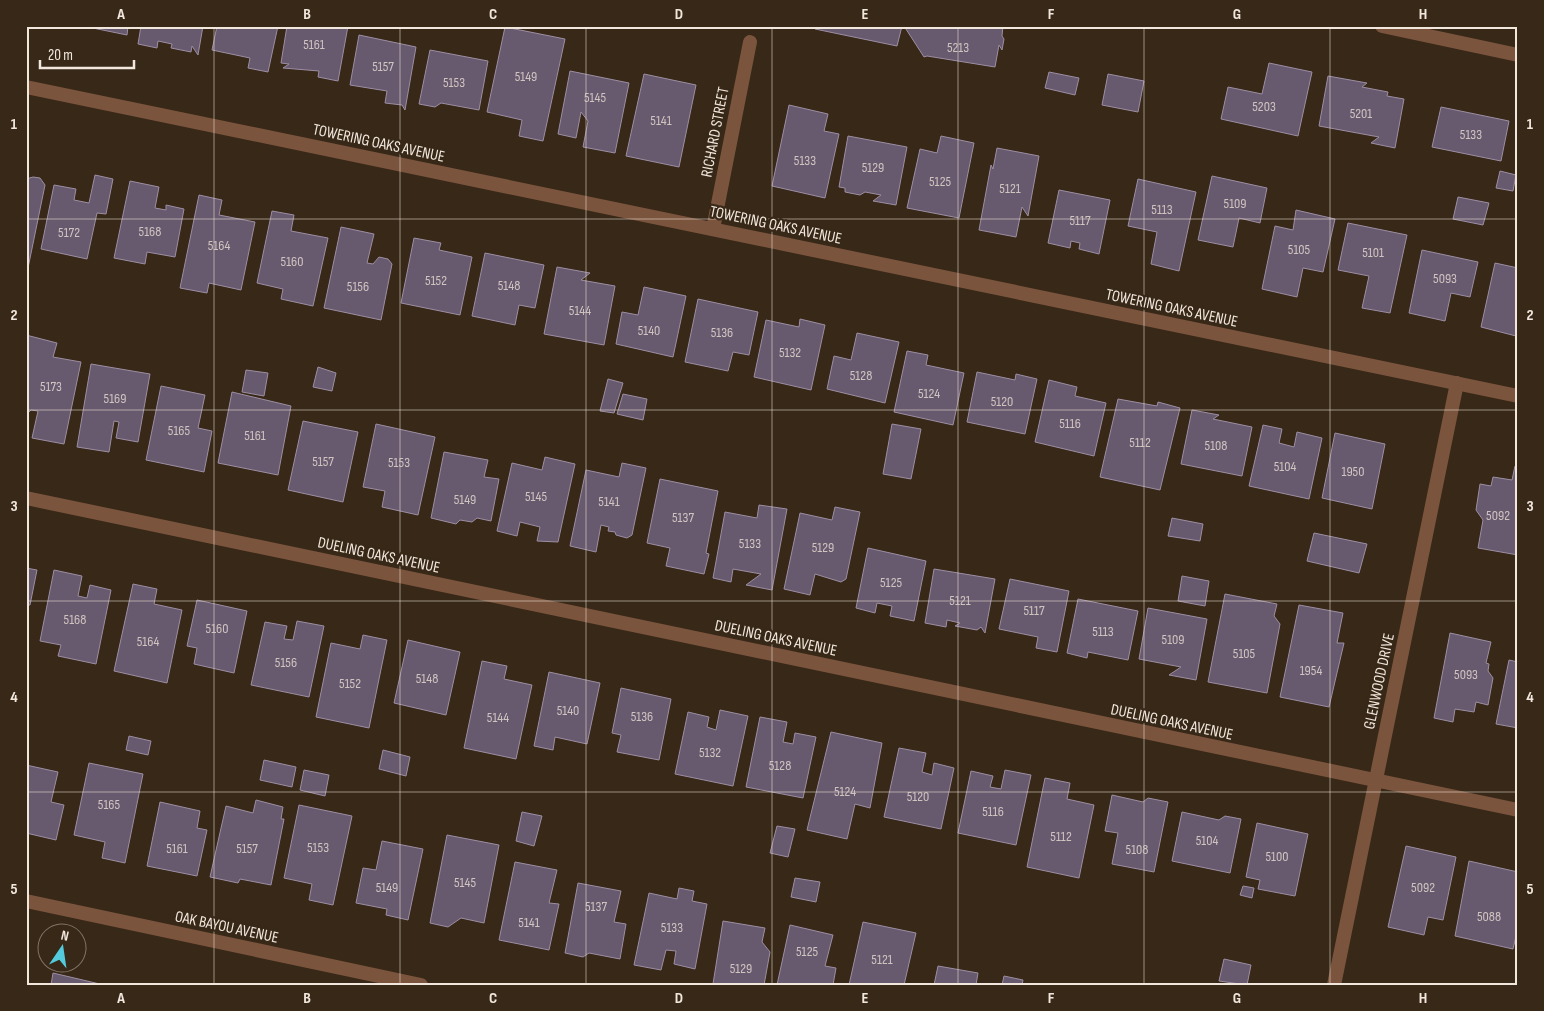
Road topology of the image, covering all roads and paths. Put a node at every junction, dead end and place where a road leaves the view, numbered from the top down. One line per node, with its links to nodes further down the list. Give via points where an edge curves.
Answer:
1 (1382, 26): 3 (street)
2 (750, 42): 5 (street, RICHARD STREET)
3 (1518, 55)
4 (26, 87): 5 (street, TOWERING OAKS AVENUE)
5 (713, 229): 6 (street, TOWERING OAKS AVENUE)
6 (1457, 384): 7 (street, TOWERING OAKS AVENUE); 9 (street, GLENWOOD DRIVE)
7 (1518, 396)
8 (26, 498): 9 (street, DUELING OAKS AVENUE)
9 (1376, 781): 10 (street, DUELING OAKS AVENUE); 13 (street, GLENWOOD DRIVE)
10 (1518, 810)
11 (26, 901): 12 (street, OAK BAYOU AVENUE)
12 (421, 985)
13 (1334, 985)

